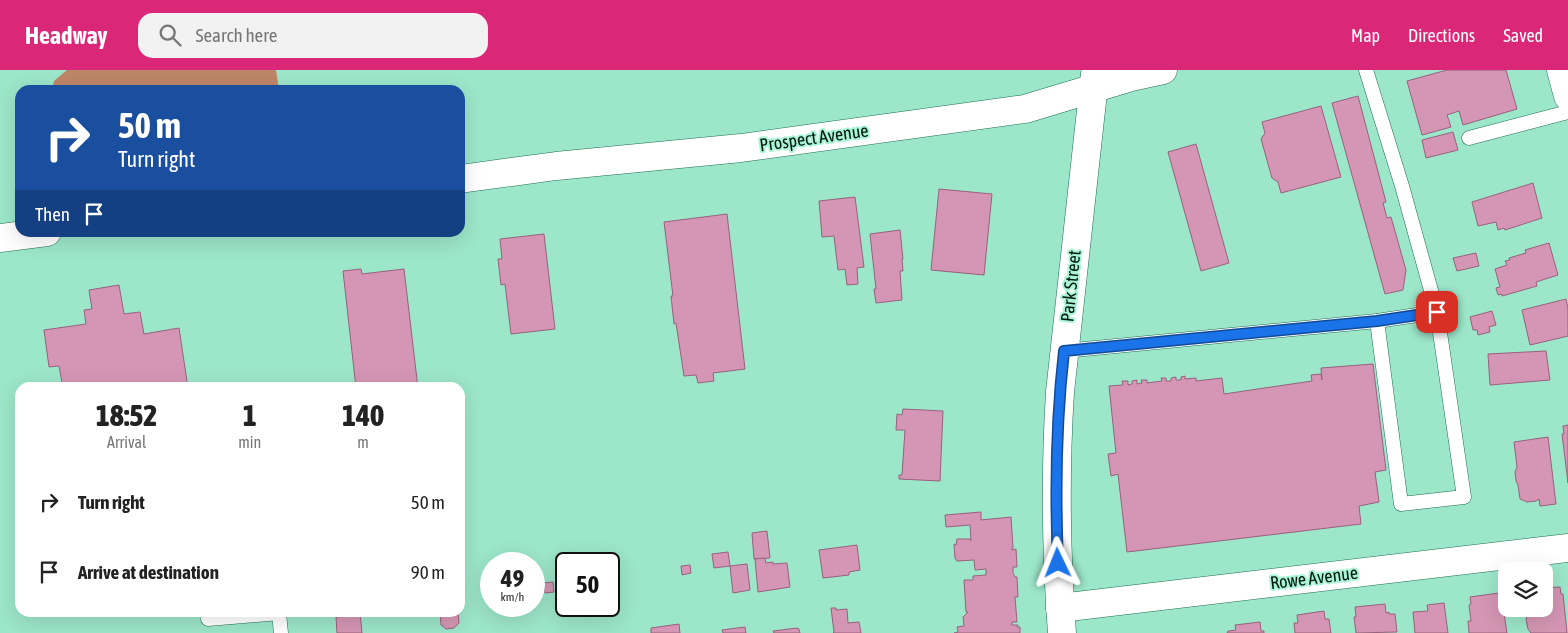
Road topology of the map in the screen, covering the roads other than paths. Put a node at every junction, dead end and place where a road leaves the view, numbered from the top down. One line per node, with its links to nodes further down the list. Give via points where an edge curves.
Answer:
1 (1163, 70): 4 (main road, Prospect Avenue)
2 (1366, 70): 11 (lane)
3 (1561, 70): 5 (main road)
4 (1094, 80): 8 (main road, Prospect Avenue, via 1025,109 741,148); 13 (main road, Park Street)
5 (1568, 96)
6 (1568, 112): 7 (lane)
7 (1469, 138)
8 (465, 178)
9 (15, 236): 10 (main road)
10 (0, 238)
11 (1437, 312): 12 (lane); 12 (lane, via 1464,497 1401,504)
12 (1377, 321): 13 (lane)
13 (1064, 351): 18 (main road, Park Street, via 1057,444)
14 (1568, 548): 18 (main road, Rowe Avenue)
15 (236, 617): 17 (lane)
16 (279, 617): 19 (lane)
17 (208, 619)
18 (1061, 621)
19 (281, 633)

